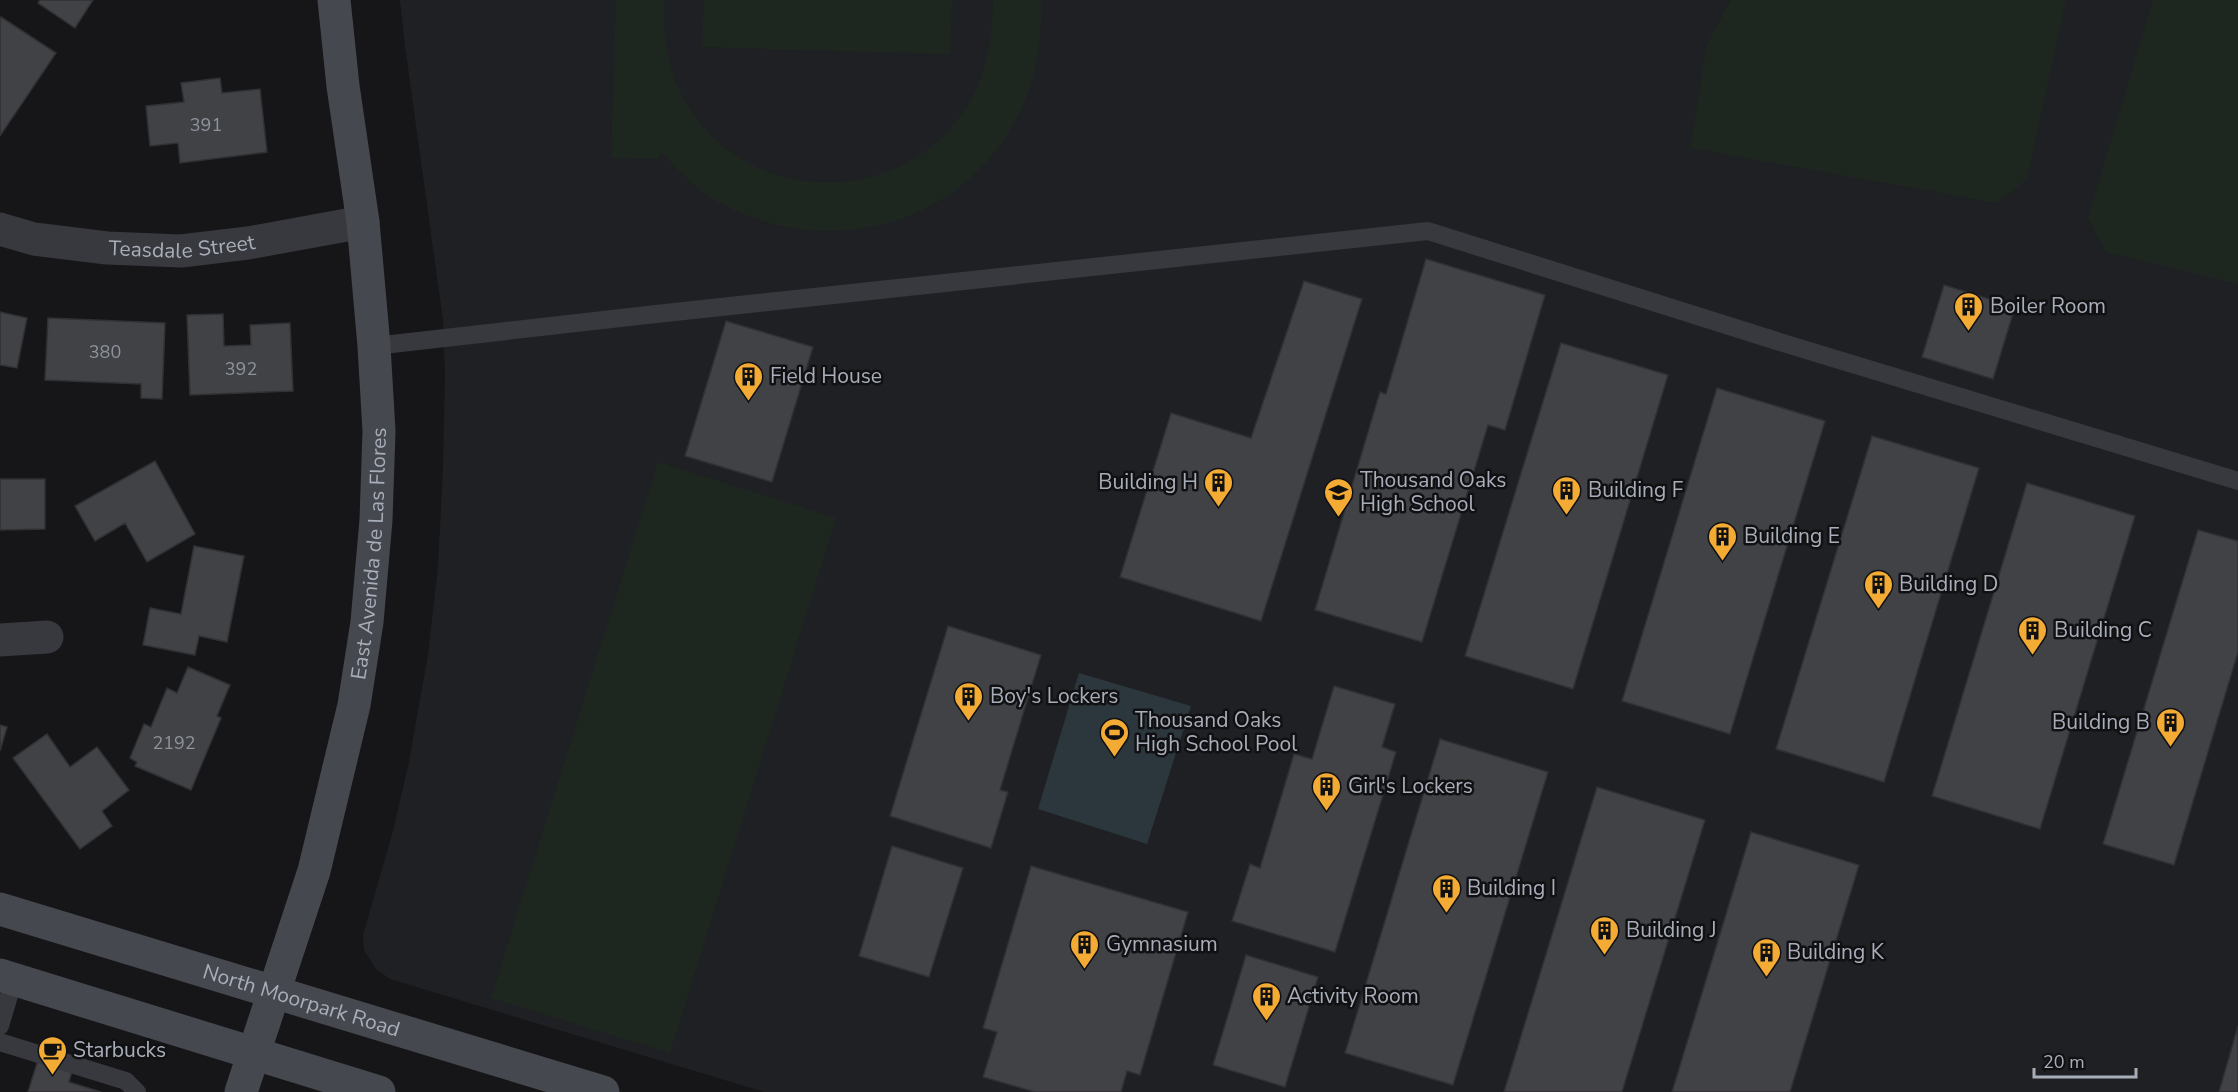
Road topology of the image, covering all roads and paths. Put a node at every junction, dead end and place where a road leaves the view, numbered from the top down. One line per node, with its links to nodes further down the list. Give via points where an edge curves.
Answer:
1 (334, 0): 2 (street, East Avenida de Las Flores)
2 (363, 222): 3 (street, Teasdale Street, via 181,251 106,248 34,239); 4 (street, East Avenida de Las Flores)
3 (0, 229)
4 (374, 346): 5 (lane, via 1428,231); 10 (street, East Avenida de Las Flores, via 379,431 368,622 354,705 314,871)
5 (2238, 481)
6 (47, 637): 7 (street)
7 (0, 640)
8 (0, 909): 10 (street, North Moorpark Road)
9 (7, 977): 11 (lane); 13 (street)
10 (273, 992): 13 (street, East Avenida de Las Flores); 17 (street, North Moorpark Road)
11 (0, 1026)
12 (0, 1042): 14 (lane, via 126,1081)
13 (253, 1054): 15 (street, East Avenida de Las Flores); 16 (street)
14 (137, 1092)
15 (241, 1092)
16 (379, 1092)
17 (603, 1092)

